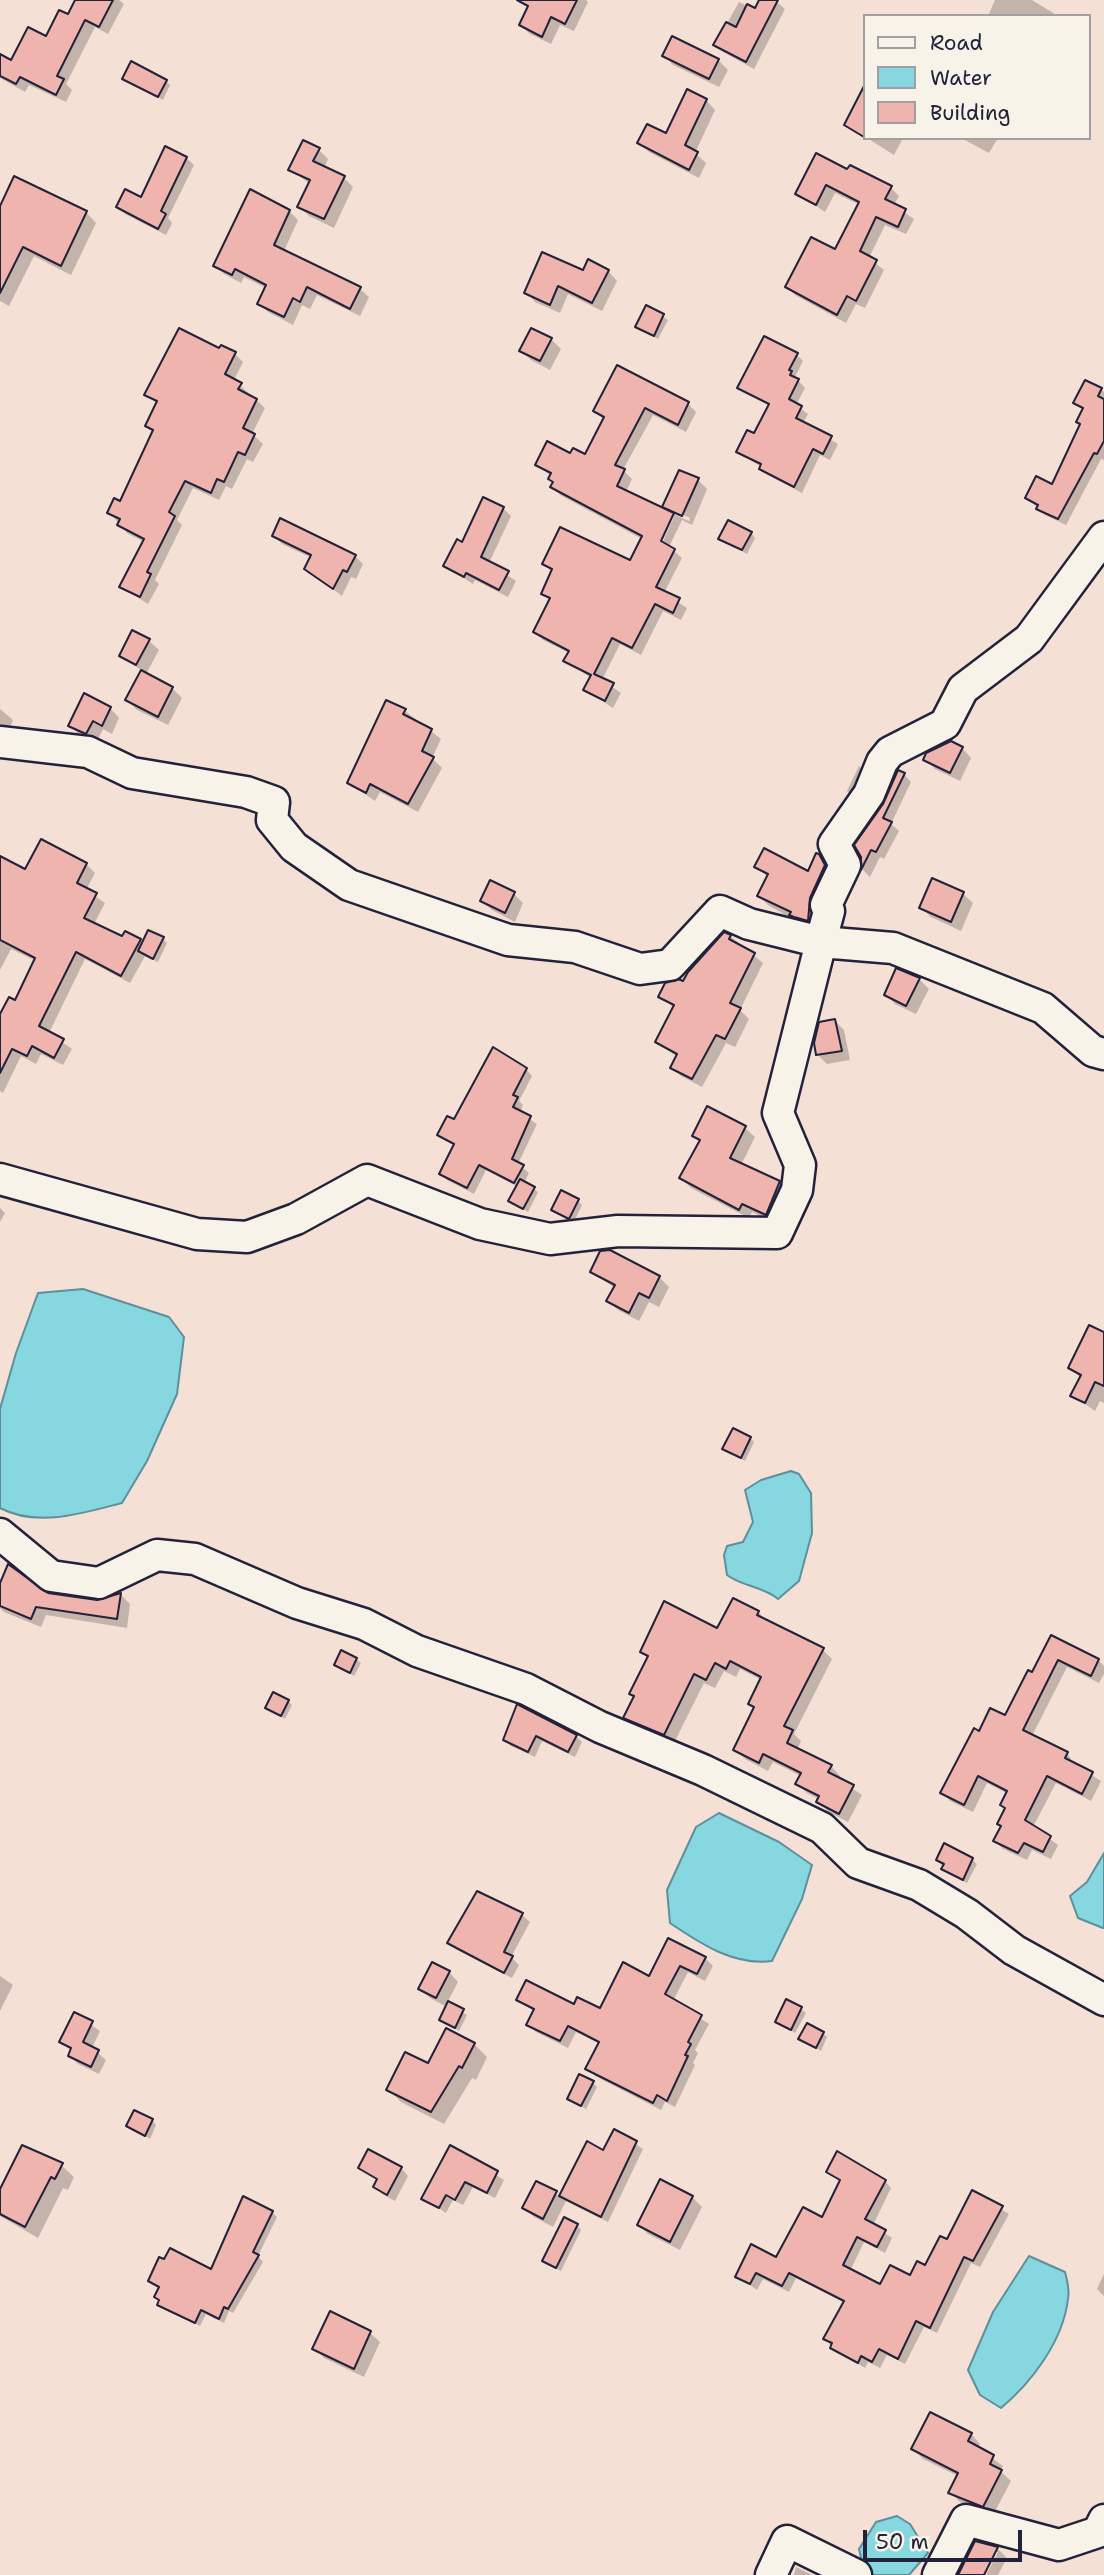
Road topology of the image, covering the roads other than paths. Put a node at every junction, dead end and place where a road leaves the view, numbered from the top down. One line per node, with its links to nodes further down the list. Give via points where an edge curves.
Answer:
1 (1104, 537): 3 (street, via 1029,639 963,689 945,724 890,752 882,762 869,794 834,844 845,865 826,905 829,911)
2 (0, 742): 3 (street, via 88,752 132,773 246,792 274,802 272,820 294,847 349,885 508,940 575,947 640,968 670,965 720,911 749,924)
3 (821, 941): 4 (street, via 893,948 1043,1008 1093,1051); 5 (street, via 778,1113 800,1165 797,1190 777,1233 618,1231 550,1239 480,1224 367,1180 296,1219 247,1237 197,1234)
4 (1104, 1055)
5 (0, 1179)
6 (0, 1534): 7 (street, via 51,1576 99,1583 157,1555 195,1559 297,1603 364,1624 417,1651 526,1689 822,1828 858,1863 919,1885 1014,1950)
7 (1104, 2000)
8 (1102, 2528): 11 (street, via 1059,2545 966,2520)
9 (771, 2575): 10 (street, via 787,2541)
10 (856, 2575)
11 (938, 2575)

